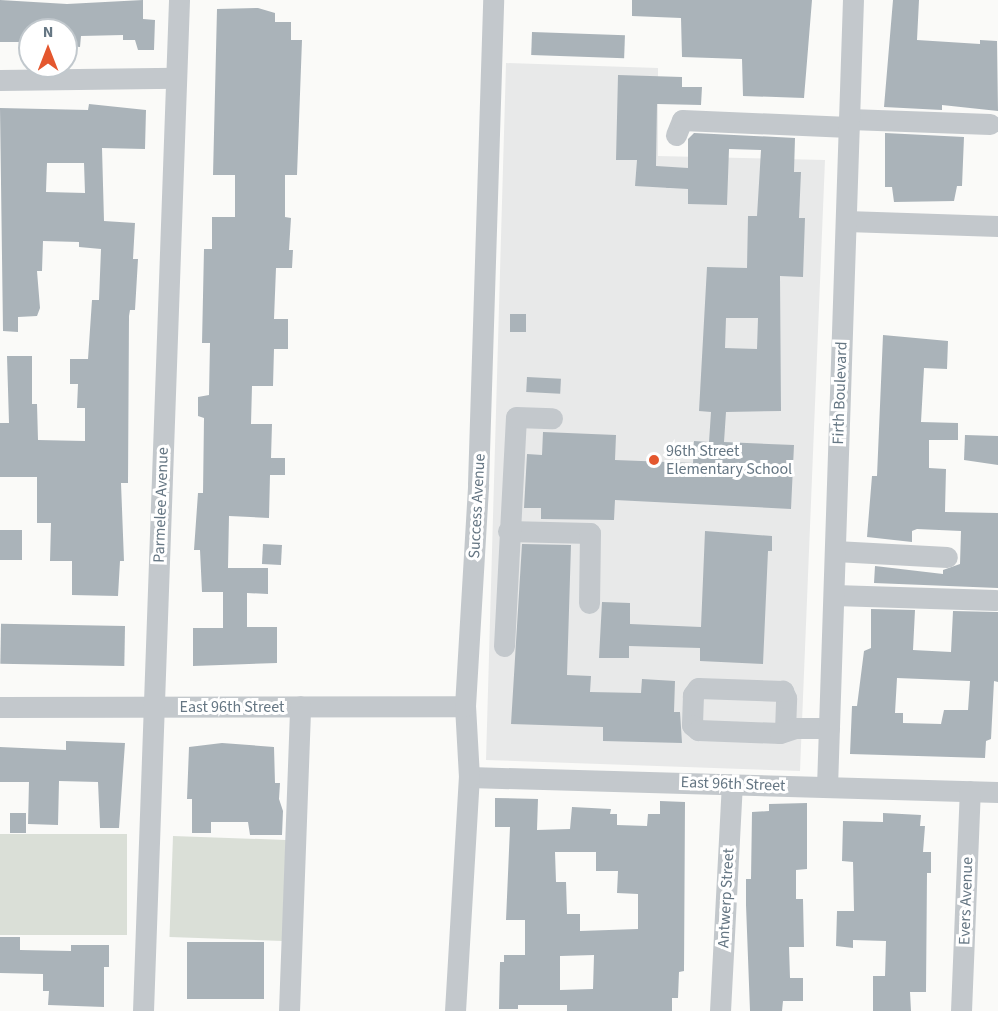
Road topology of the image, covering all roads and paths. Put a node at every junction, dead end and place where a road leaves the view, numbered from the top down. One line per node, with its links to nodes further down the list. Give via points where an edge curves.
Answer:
1 (179, 0): 4 (street, Parmelee Avenue)
2 (493, 0): 12 (street, Success Avenue)
3 (853, 0): 6 (street, Firth Boulevard)
4 (176, 78): 5 (street); 24 (street, Parmelee Avenue)
5 (0, 80)
6 (856, 122): 7 (street); 8 (street, via 682,120); 9 (street, Firth Boulevard)
7 (990, 124)
8 (676, 135)
9 (846, 221): 10 (street); 15 (street, Firth Boulevard)
10 (998, 226)
11 (552, 418): 13 (street, via 516,417)
12 (478, 484): 13 (street); 22 (street, Success Avenue)
13 (513, 484): 14 (street)
14 (508, 531): 19 (street, via 590,533); 20 (street)
15 (835, 551): 16 (street); 17 (street, Firth Boulevard)
16 (947, 557)
17 (834, 595): 18 (street); 25 (street, Firth Boulevard)
18 (995, 600)
19 (589, 603)
20 (504, 646)
21 (300, 706): 22 (street, East 96th Street); 24 (street, East 96th Street); 33 (street)
22 (465, 706): 27 (street, Success Avenue)
23 (0, 707): 24 (street, East 96th Street)
24 (154, 707): 32 (street, Parmelee Avenue)
25 (829, 728): 26 (street); 29 (street, Firth Boulevard)
26 (785, 731)
27 (469, 777): 28 (street, East 96th Street); 34 (street, Success Avenue)
28 (732, 784): 29 (street, East 96th Street); 35 (street, Antwerp Street)
29 (827, 787): 30 (street, East 96th Street)
30 (970, 791): 31 (street, East 96th Street); 36 (street, Evers Avenue)
31 (998, 792)
32 (143, 1011)
33 (289, 1011)
34 (455, 1011)
35 (720, 1011)
36 (961, 1011)

